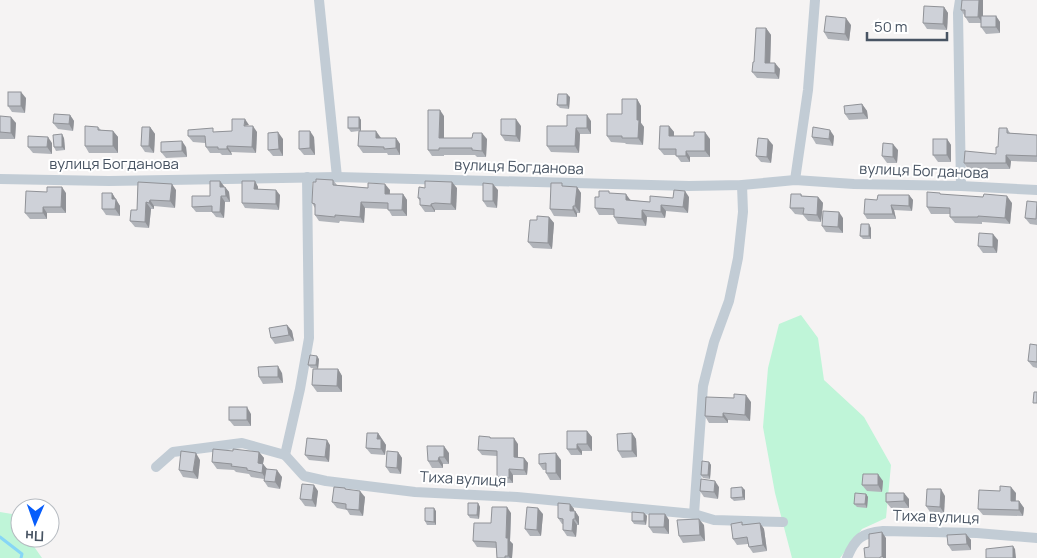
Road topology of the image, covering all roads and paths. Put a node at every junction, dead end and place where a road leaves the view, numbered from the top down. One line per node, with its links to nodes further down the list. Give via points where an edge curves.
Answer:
1 (319, 0): 5 (street)
2 (815, 0): 7 (street, via 808,90)
3 (960, 0): 9 (street)
4 (307, 177): 5 (street, вулиця Богданова); 6 (street, вулиця Богданова, via 109,181); 11 (street, via 309,338)
5 (337, 177): 8 (street, вулиця Богданова)
6 (0, 178)
7 (795, 180): 8 (street, вулиця Богданова); 9 (street, вулиця Богданова)
8 (742, 185): 13 (street, via 738,258 703,386)
9 (961, 186): 10 (street, вулиця Богданова)
10 (1037, 190)
11 (285, 455): 12 (street, via 242,443 173,452); 13 (street, Тиха вулиця, via 304,476 326,481 415,492 517,497)
12 (156, 466)
13 (694, 514): 14 (street, Тиха вулиця, via 714,520)
14 (783, 522)
15 (1037, 538): 16 (street, Тиха вулиця, via 977,533 872,532 856,541)
16 (847, 558)

